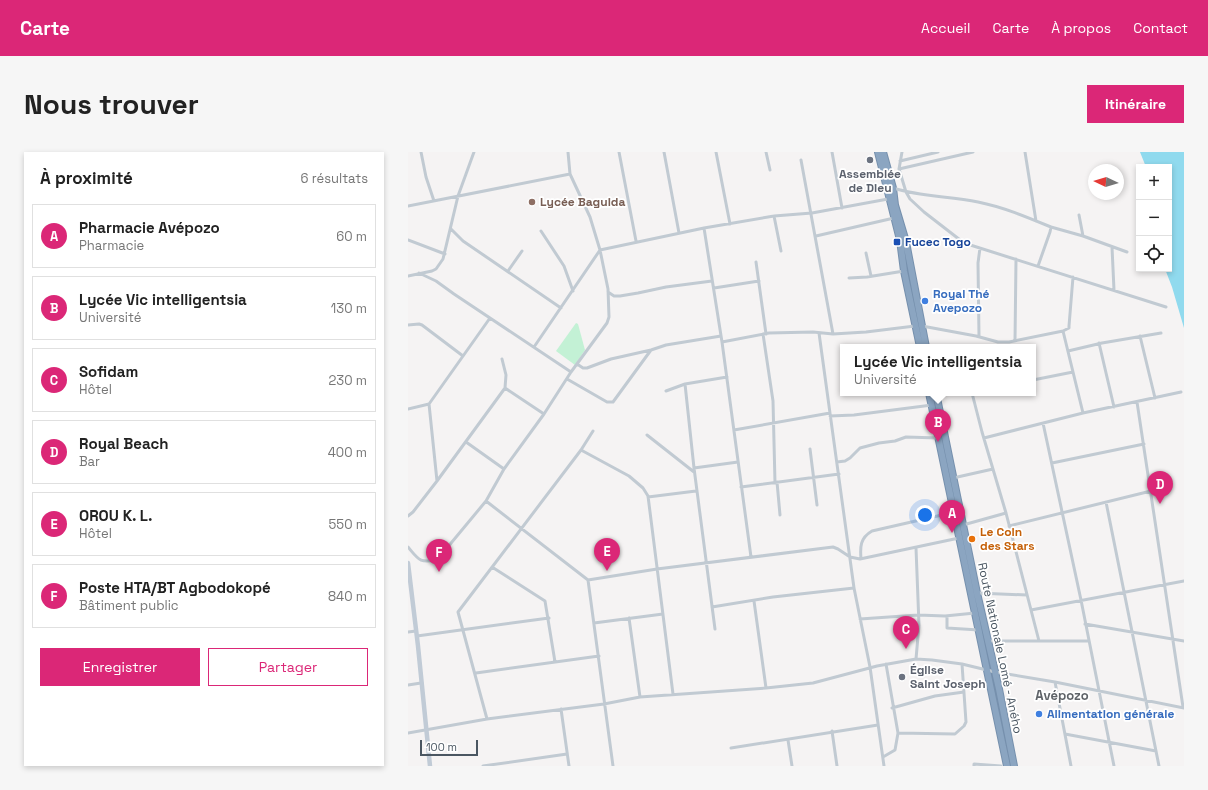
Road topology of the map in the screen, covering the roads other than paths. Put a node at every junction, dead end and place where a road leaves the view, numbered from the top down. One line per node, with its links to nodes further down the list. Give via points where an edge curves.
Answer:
1 (421, 152): 24 (street)
2 (474, 152): 22 (street)
3 (568, 152): 19 (street)
4 (619, 152): 41 (street)
5 (664, 152): 37 (street)
6 (716, 152): 32 (street)
7 (766, 152): 18 (street)
8 (832, 152): 26 (street)
9 (878, 152): 20 (highway)
10 (883, 152): 20 (highway, via 891,180)
11 (902, 152): 16 (street)
12 (938, 152): 16 (street)
13 (973, 152): 17 (street)
14 (1025, 152): 31 (street)
15 (801, 160): 27 (street)
16 (900, 161): 17 (street)
17 (899, 169): 21 (street)
18 (770, 170)
19 (570, 174): 22 (street); 44 (street, via 590,217)
20 (889, 188): 21 (street); 23 (highway); 70 (highway, via 906,242)
21 (906, 192): 31 (street, via 978,202); 43 (street, via 916,205 940,225 964,243)
22 (458, 196): 24 (street); 35 (street)
23 (888, 199): 26 (street); 30 (highway)
24 (434, 201): 25 (street)
25 (408, 206)
26 (842, 208): 27 (street)
27 (812, 214): 29 (street); 38 (street)
28 (1079, 215): 39 (street)
29 (774, 216): 32 (street); 46 (street)
30 (894, 218): 38 (street); 54 (highway)
31 (1036, 221): 33 (street)
32 (730, 224): 34 (street)
33 (1051, 227): 39 (street); 52 (street)
34 (704, 228): 37 (street); 60 (street)
35 (451, 229): 49 (street); 53 (street, via 463,241)
36 (541, 231): 64 (street, via 564,266)
37 (679, 233): 41 (street)
38 (816, 236): 75 (street)
39 (1083, 236): 42 (street)
40 (408, 240): 49 (street)
41 (636, 241): 44 (street)
42 (1112, 247): 47 (street); 63 (street)
43 (980, 248): 50 (street); 77 (street)
44 (600, 250): 64 (street); 65 (street)
45 (522, 251): 53 (street)
46 (781, 251)
47 (1127, 252)
48 (866, 253): 57 (street)
49 (445, 254): 55 (street, via 436,269)
50 (1016, 259): 52 (street); 79 (street)
51 (756, 262): 61 (street)
52 (1038, 266): 58 (street)
53 (508, 271): 67 (street)
54 (904, 271): 57 (street); 70 (highway)
55 (419, 273): 56 (street); 68 (street, via 436,281)
56 (408, 276)
57 (871, 276): 59 (street)
58 (1073, 277): 63 (street); 71 (street, via 1069,328)
59 (849, 278)
60 (712, 281): 62 (street); 65 (street, via 620,296)
61 (759, 281): 62 (street); 74 (street)
62 (714, 288): 76 (street)
63 (1114, 290): 66 (street)
64 (573, 291): 67 (street)
65 (608, 292): 89 (street, via 607,323)
66 (1166, 307)
67 (561, 308): 84 (street)
68 (490, 318): 84 (street); 87 (street)
69 (408, 325): 87 (street, via 422,325)
70 (918, 326): 75 (street); 77 (street); 82 (highway); 83 (highway)
71 (1063, 331): 79 (street); 86 (street)
72 (818, 333): 74 (street); 75 (street); 110 (street)
73 (1161, 333): 78 (street)
74 (765, 334): 80 (street); 111 (street)
75 (833, 334)
76 (722, 336): 80 (street); 85 (street, via 666,345)
77 (979, 336): 79 (street, via 1003,342)
78 (1140, 336): 81 (street); 102 (street)
79 (1016, 341)
80 (722, 342): 92 (street)
81 (1099, 343): 86 (street); 106 (street)
82 (920, 344)
83 (925, 344)
84 (534, 347): 90 (street)
85 (651, 350): 89 (street, via 618,357 587,368); 93 (street, via 613,402 608,402)
86 (1068, 351): 91 (street)
87 (463, 356): 104 (street)
88 (502, 359): 96 (street, via 506,375)
89 (577, 364): 90 (street)
90 (571, 372): 93 (street)
91 (1073, 372): 94 (street); 108 (street)
92 (727, 377): 95 (street); 113 (street)
93 (567, 379): 109 (street)
94 (1036, 379)
95 (685, 384): 97 (street); 127 (street)
96 (505, 388): 109 (street); 118 (street)
97 (666, 391)
98 (1181, 392): 102 (street)
99 (931, 396): 105 (highway, Route Nationale Lomé - Aného)
100 (937, 396): 130 (highway, Route Nationale Lomé - Aného)
101 (973, 396): 117 (street)
102 (1155, 398): 103 (street)
103 (1137, 402): 106 (street); 119 (street)
104 (429, 404): 107 (street); 131 (street)
105 (932, 404): 110 (street, via 854,415); 116 (highway, Route Nationale Lomé - Aného)
106 (1114, 407): 108 (street)
107 (408, 409)
108 (1083, 413): 112 (street)
109 (544, 414): 125 (street)
110 (830, 414): 111 (street); 123 (street)
111 (774, 423): 113 (street); 132 (street)
112 (1043, 423): 117 (street); 124 (street)
113 (734, 430): 122 (street)
114 (593, 431): 121 (street)
115 (647, 435): 127 (street)
116 (940, 438): 123 (street, via 906,437 879,443 860,448 850,458); 140 (highway, Route Nationale Lomé - Aného)
117 (984, 438): 126 (street)
118 (466, 442): 125 (street); 131 (street)
119 (1144, 444): 124 (street); 135 (street)
120 (810, 449): 129 (street)
121 (581, 450): 136 (street, via 629,476); 147 (street)
122 (738, 462): 127 (street); 133 (street)
123 (837, 462): 128 (street)
124 (1052, 463): 141 (street)
125 (504, 469): 137 (street)
126 (993, 469): 130 (street); 142 (street)
127 (694, 470): 134 (street)
128 (838, 474): 129 (street); 152 (street)
129 (814, 477): 132 (street); 139 (street)
130 (953, 478): 145 (highway, Route Nationale Lomé - Aného)
131 (437, 481): 144 (street)
132 (776, 483): 133 (street); 143 (street)
133 (741, 487): 151 (street)
134 (696, 491): 136 (street); 154 (street)
135 (1151, 491): 138 (street); 160 (street)
136 (648, 498): 157 (street)
137 (486, 501): 147 (street); 149 (street, via 437,560 424,562)
138 (1106, 502): 141 (street); 162 (street)
139 (817, 505)
140 (955, 512): 148 (highway, Route Nationale Lomé - Aného); 153 (street, via 872,531 863,539 860,547)
141 (1062, 512): 146 (street); 165 (street)
142 (1006, 513): 145 (street); 146 (street)
143 (780, 515)
144 (408, 516)
145 (963, 525): 163 (highway, Route Nationale Lomé - Aného)
146 (1009, 526): 164 (street)
147 (521, 529): 156 (street); 158 (street)
148 (960, 538): 150 (street); 169 (highway, Route Nationale Lomé - Aného)
149 (408, 546)
150 (916, 548): 153 (street); 171 (street)
151 (751, 557): 152 (street, via 833,547); 154 (street)
152 (850, 557): 153 (street); 161 (street)
153 (861, 559)
154 (706, 562): 157 (street); 167 (street)
155 (408, 563): 183 (street)
156 (492, 567): 173 (street, via 543,599); 179 (street, via 458,612)
157 (657, 569): 158 (street); 170 (street)
158 (588, 580): 176 (street)
159 (1184, 581): 160 (street)
160 (1165, 584): 162 (street); 184 (street)
161 (854, 588): 166 (street); 175 (street)
162 (1123, 592): 165 (street); 182 (street)
163 (977, 593): 164 (street); 185 (highway, Route Nationale Lomé - Aného)
164 (1027, 595): 168 (street)
165 (1081, 600): 168 (street); 177 (street)
166 (754, 601): 167 (street); 201 (street)
167 (712, 607): 178 (street)
168 (1031, 610): 186 (street)
169 (975, 613): 172 (street); 180 (highway, Route Nationale Lomé - Aného)
170 (663, 614): 174 (street); 204 (street)
171 (918, 615): 172 (street); 175 (street); 190 (street)
172 (947, 616): 180 (street, via 947,628)
173 (548, 618): 179 (street); 191 (street)
174 (629, 618): 176 (street); 205 (street)
175 (860, 619): 194 (street)
176 (594, 623): 189 (street)
177 (1085, 624): 182 (street); 187 (street)
178 (715, 629)
179 (463, 630): 183 (street); 197 (street)
180 (979, 630): 195 (highway, Route Nationale Lomé - Aného)
181 (408, 632): 183 (street)
182 (1132, 632): 184 (street); 206 (street)
183 (416, 634): 199 (street)
184 (1173, 639): 188 (street); 209 (street)
185 (988, 641): 186 (street); 196 (highway, Route Nationale Lomé - Aného)
186 (1039, 641): 187 (street)
187 (1089, 641): 202 (street)
188 (1184, 641)
189 (599, 656): 191 (street); 207 (street)
190 (916, 660): 192 (street); 193 (street)
191 (555, 662): 197 (street)
192 (886, 664): 194 (street); 208 (street)
193 (962, 664): 195 (street); 203 (street)
194 (870, 668): 201 (street, via 813,683); 212 (street)
195 (987, 669): 196 (street); 233 (highway, Route Nationale Lomé - Aného)
196 (995, 672): 198 (street); 234 (highway, Route Nationale Lomé - Aného)
197 (476, 674): 211 (street)
198 (1055, 682): 202 (street); 217 (street)
199 (421, 683): 200 (street); 213 (street)
200 (408, 685)
201 (766, 688): 204 (street)
202 (1098, 691): 206 (street); 219 (street)
203 (964, 692): 208 (street, via 935,696); 215 (street, via 966,722 955,734)
204 (673, 694): 205 (street)
205 (640, 697): 207 (street)
206 (1145, 700): 209 (street); 221 (street)
207 (604, 704): 210 (street); 227 (street)
208 (892, 708): 215 (street)
209 (1184, 708)
210 (561, 709): 211 (street); 222 (street)
211 (487, 719): 213 (street)
212 (878, 725): 214 (street); 223 (street)
213 (427, 730): 216 (street); 224 (street)
214 (832, 732): 218 (street); 229 (street)
215 (898, 732): 223 (street, via 895,750)
216 (408, 733)
217 (1065, 734): 219 (street); 235 (street)
218 (788, 740): 220 (street); 228 (street)
219 (1109, 743): 221 (street); 236 (street)
220 (730, 748)
221 (1156, 751): 237 (street)
222 (567, 754): 225 (street); 226 (street)
223 (883, 757): 230 (street)
224 (430, 766)
225 (483, 766)
226 (569, 766)
227 (613, 766)
228 (792, 766)
229 (836, 766)
230 (884, 766)
231 (974, 766): 232 (street)
232 (1001, 766)
233 (1007, 766)
234 (1014, 766)
235 (1071, 766)
236 (1114, 766)
237 (1159, 766)

